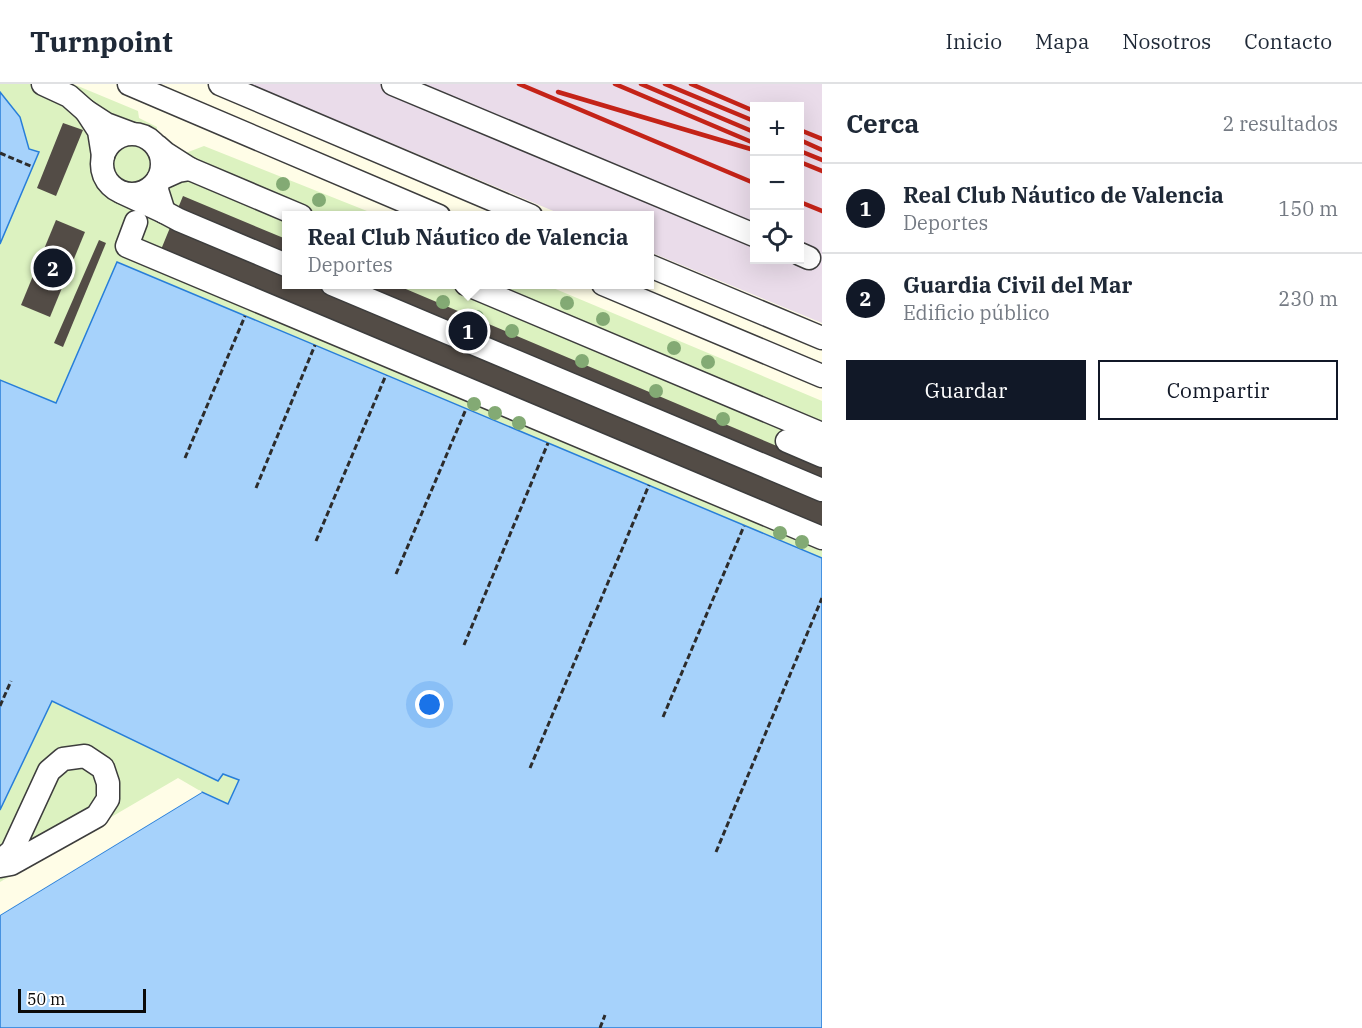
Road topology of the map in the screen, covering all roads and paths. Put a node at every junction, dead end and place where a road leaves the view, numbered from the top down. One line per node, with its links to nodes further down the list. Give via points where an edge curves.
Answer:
1 (43, 84): 5 (street, via 69,96)
2 (129, 84): 15 (street)
3 (220, 84): 16 (street)
4 (393, 84): 19 (street)
5 (86, 111): 6 (street); 11 (street, via 99,131)
6 (130, 133): 7 (street, via 150,139); 11 (street, via 113,140 106,148)
7 (157, 146): 10 (street); 12 (street, via 163,163)
8 (0, 153): 9 (path)
9 (33, 167)
10 (190, 169): 12 (street); 14 (street)
11 (99, 173): 13 (street)
12 (158, 180): 13 (street, via 143,192); 17 (street)
13 (123, 193): 17 (street)
14 (289, 211)
15 (427, 211)
16 (519, 211)
17 (164, 212): 20 (street)
18 (136, 222): 40 (street, via 127,246)
19 (750, 233)
20 (282, 264)
21 (654, 268): 26 (street)
22 (342, 289): 38 (street)
23 (476, 289): 31 (street)
24 (613, 289): 29 (street)
25 (245, 316): 35 (path)
26 (822, 338)
27 (315, 345): 37 (path)
28 (386, 375): 41 (path)
29 (822, 376)
30 (466, 409): 42 (path)
31 (822, 434)
32 (787, 441): 34 (street)
33 (548, 443): 44 (path)
34 (822, 456)
35 (185, 459)
36 (648, 485): 48 (path)
37 (256, 488)
38 (822, 490)
39 (744, 526): 47 (path)
40 (822, 538)
41 (316, 542)
42 (396, 574)
43 (822, 598): 49 (path)
44 (464, 645)
45 (11, 681): 46 (path)
46 (0, 706)
47 (663, 717)
48 (530, 768)
49 (716, 852)
50 (0, 861): 51 (street, via 12,851 49,771 63,759 85,756 103,768 108,799 98,816 11,864)
51 (0, 866)
52 (605, 1015): 53 (path)
53 (600, 1028)

